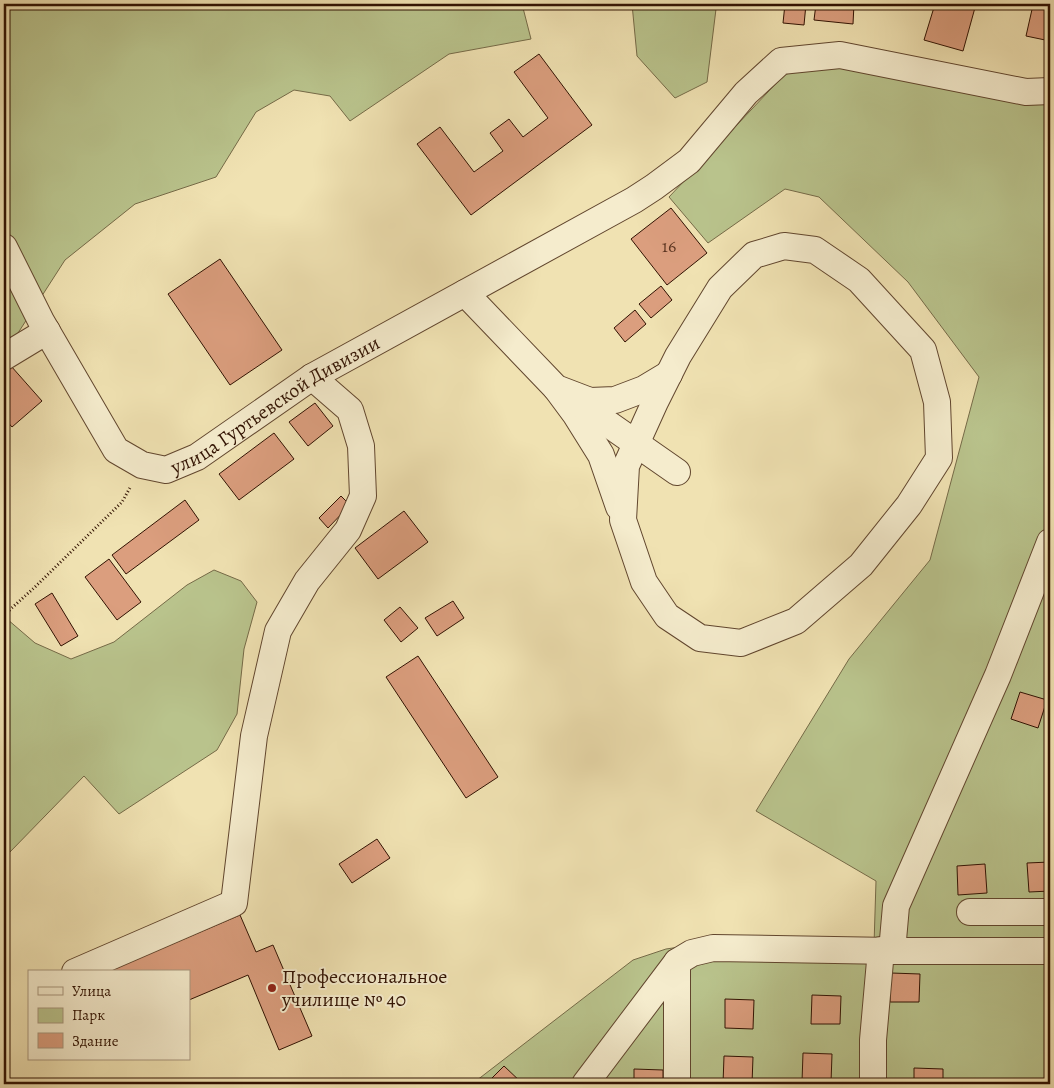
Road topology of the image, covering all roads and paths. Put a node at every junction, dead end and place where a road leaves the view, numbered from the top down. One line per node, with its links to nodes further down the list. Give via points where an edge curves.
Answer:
1 (1050, 92): 3 (street, улица Гуртьевской Дивизии, via 1026,92 840,55 781,61 746,93 689,161 654,187)
2 (4, 247): 4 (street, улица Гуртьевской Дивизии)
3 (466, 292): 7 (street, улица Гуртьевской Дивизии); 8 (street)
4 (47, 331): 5 (street); 10 (street, улица Гуртьевской Дивизии, via 116,450)
5 (4, 357)
6 (669, 374): 8 (street, via 644,389 615,400 590,401); 9 (street); 12 (street, via 720,288 754,255 784,246 815,250 859,280 923,350 937,402 939,458 909,505 860,565 796,621 741,643 700,638 667,616 644,582)
7 (312, 377): 10 (street, улица Гуртьевской Дивизии, via 197,457 166,470); 20 (street, via 350,410 361,446 363,496 348,530 306,581 278,631 254,736 234,903)
8 (556, 388): 9 (street); 12 (street, via 601,454)
9 (636, 444): 11 (street); 12 (street, via 626,466)
10 (142, 465): 14 (path, via 122,502)
11 (677, 472)
12 (624, 520)
13 (1050, 542): 17 (street, via 998,675 896,906)
14 (4, 615)
15 (970, 912): 16 (street)
16 (1050, 912)
17 (887, 950): 18 (street); 19 (street, via 712,948 692,953); 23 (street, via 873,1040)
18 (1050, 951)
19 (677, 962): 21 (street); 22 (street)
20 (80, 970)
21 (586, 1084)
22 (676, 1084)
23 (872, 1084)

